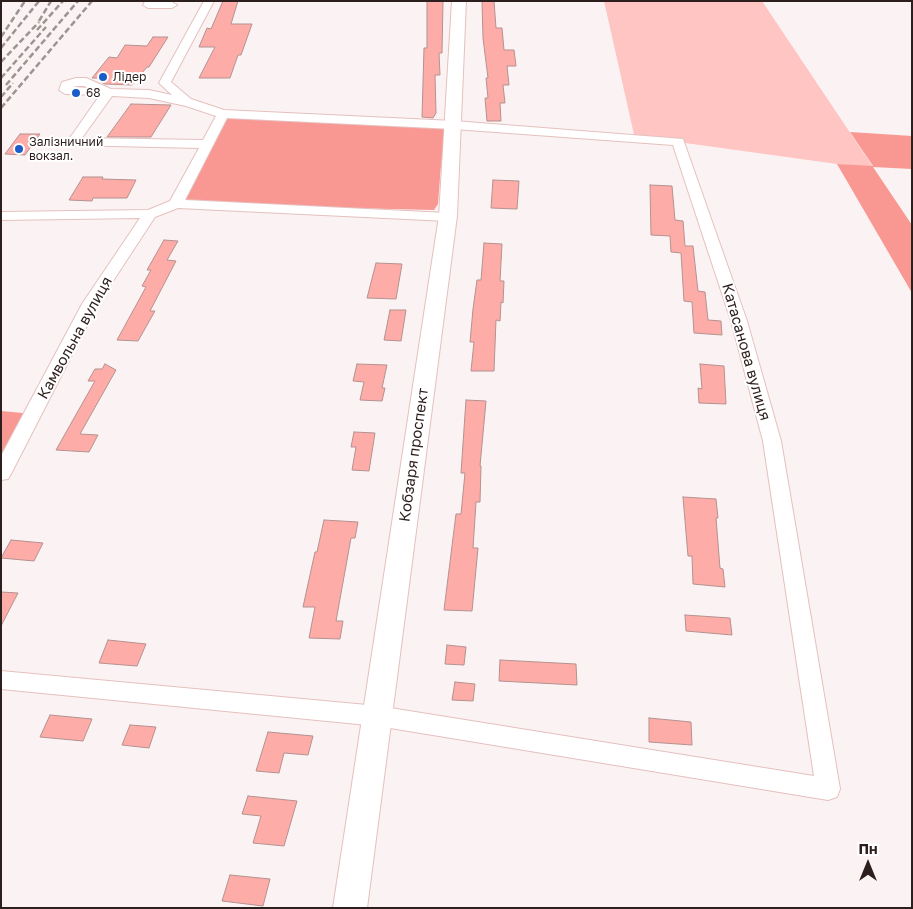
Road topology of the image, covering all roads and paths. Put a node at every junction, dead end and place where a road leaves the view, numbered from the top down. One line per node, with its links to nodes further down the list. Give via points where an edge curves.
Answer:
1 (150, 1): 4 (street, via 148,5)
2 (209, 1): 5 (street, via 166,83)
3 (459, 1): 7 (main road, Кобзаря проспект)
4 (172, 5)
5 (187, 102): 6 (street); 8 (street, via 149,94 109,92 73,142)
6 (223, 114): 7 (street); 8 (street)
7 (454, 125): 12 (main road, Кобзаря проспект); 15 (street, Катасанова вулиця, via 678,142 739,321 772,440 828,789)
8 (209, 144): 9 (street)
9 (176, 204): 10 (street); 12 (street)
10 (150, 214): 11 (street); 13 (street, Камвольна вулиця, via 90,304)
11 (1, 216)
12 (447, 217): 15 (main road, Кобзаря проспект)
13 (1, 474)
14 (1, 680): 15 (street)
15 (378, 716): 16 (main road, Кобзаря проспект)
16 (350, 908)

